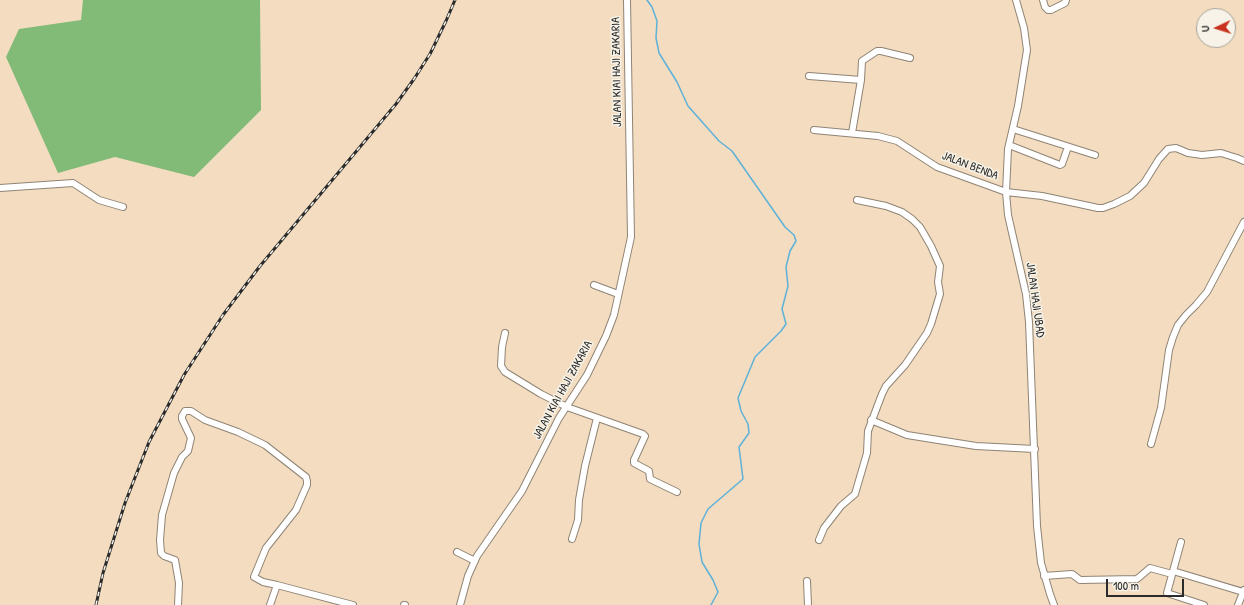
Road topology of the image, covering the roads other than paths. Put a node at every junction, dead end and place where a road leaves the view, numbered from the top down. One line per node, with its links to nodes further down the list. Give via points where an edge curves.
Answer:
1 (627, 0): 21 (street, JALAN KIAI HAJI ZAKARIA, via 631,228 630,244)
2 (1016, 0): 8 (street, JALAN HAJI UBAD, via 1027,50)
3 (1043, 0): 4 (street, via 1048,10 1065,3)
4 (1066, 0)
5 (910, 58): 7 (street, via 877,51 863,59)
6 (809, 76): 7 (street)
7 (861, 80): 10 (street)
8 (1013, 129): 11 (street, JALAN HAJI UBAD); 12 (street)
9 (814, 130): 10 (street, JALAN BENDA)
10 (852, 133): 16 (street, JALAN BENDA, via 897,141 937,167)
11 (1009, 145): 12 (street, via 1060,165); 16 (street, JALAN HAJI UBAD)
12 (1068, 146): 13 (street)
13 (1095, 155)
14 (1244, 161): 16 (street, JALAN BENDA, via 1221,152 1202,155 1176,148 1168,149 1144,183 1130,196 1103,208)
15 (0, 188): 18 (street, via 73,183 99,200)
16 (1006, 192): 27 (street, JALAN HAJI UBAD, via 1008,215 1026,294)
17 (856, 200): 25 (street, via 886,206 912,219 931,246 940,266 940,294 931,324 905,365 884,390)
18 (123, 207)
19 (1244, 222): 26 (street, via 1207,292 1178,325 1169,350 1161,408)
20 (594, 285): 21 (street)
21 (618, 294): 23 (street, JALAN KIAI HAJI ZAKARIA, via 606,336 587,375)
22 (505, 333): 23 (street, via 501,366 505,372)
23 (567, 407): 24 (street); 33 (street, JALAN KIAI HAJI ZAKARIA, via 522,491)
24 (597, 418): 28 (street, via 644,434 634,463 649,471 650,479); 29 (street, via 585,466 578,520)
25 (871, 420): 27 (street, via 906,435 976,446); 30 (street, via 866,460 855,494 841,506 824,528)
26 (1151, 444)
27 (1035, 449): 35 (street, JALAN HAJI UBAD, via 1037,526)
28 (677, 492)
29 (572, 539)
30 (819, 540)
31 (1181, 542): 34 (street)
32 (457, 552): 33 (street)
33 (475, 561): 42 (street, JALAN KIAI HAJI ZAKARIA)
34 (1172, 573): 35 (street, via 1150,568 1137,578 1080,580 1072,574); 38 (street); 45 (street, via 1167,593)
35 (1044, 576): 44 (street, JALAN HAJI UBAD)
36 (807, 581): 43 (street)
37 (277, 585): 39 (street, via 254,577 266,548 296,510 307,485 306,477 265,445 205,420 191,411 185,411 182,419 190,438 188,451 174,473 162,515 160,540 161,553 175,560 179,583); 40 (street); 41 (street)
38 (1243, 590): 46 (street)
39 (178, 605)
40 (270, 605)
41 (353, 605)
42 (460, 605)
43 (808, 605)
44 (1054, 605)
45 (1204, 605)
46 (1238, 605)

